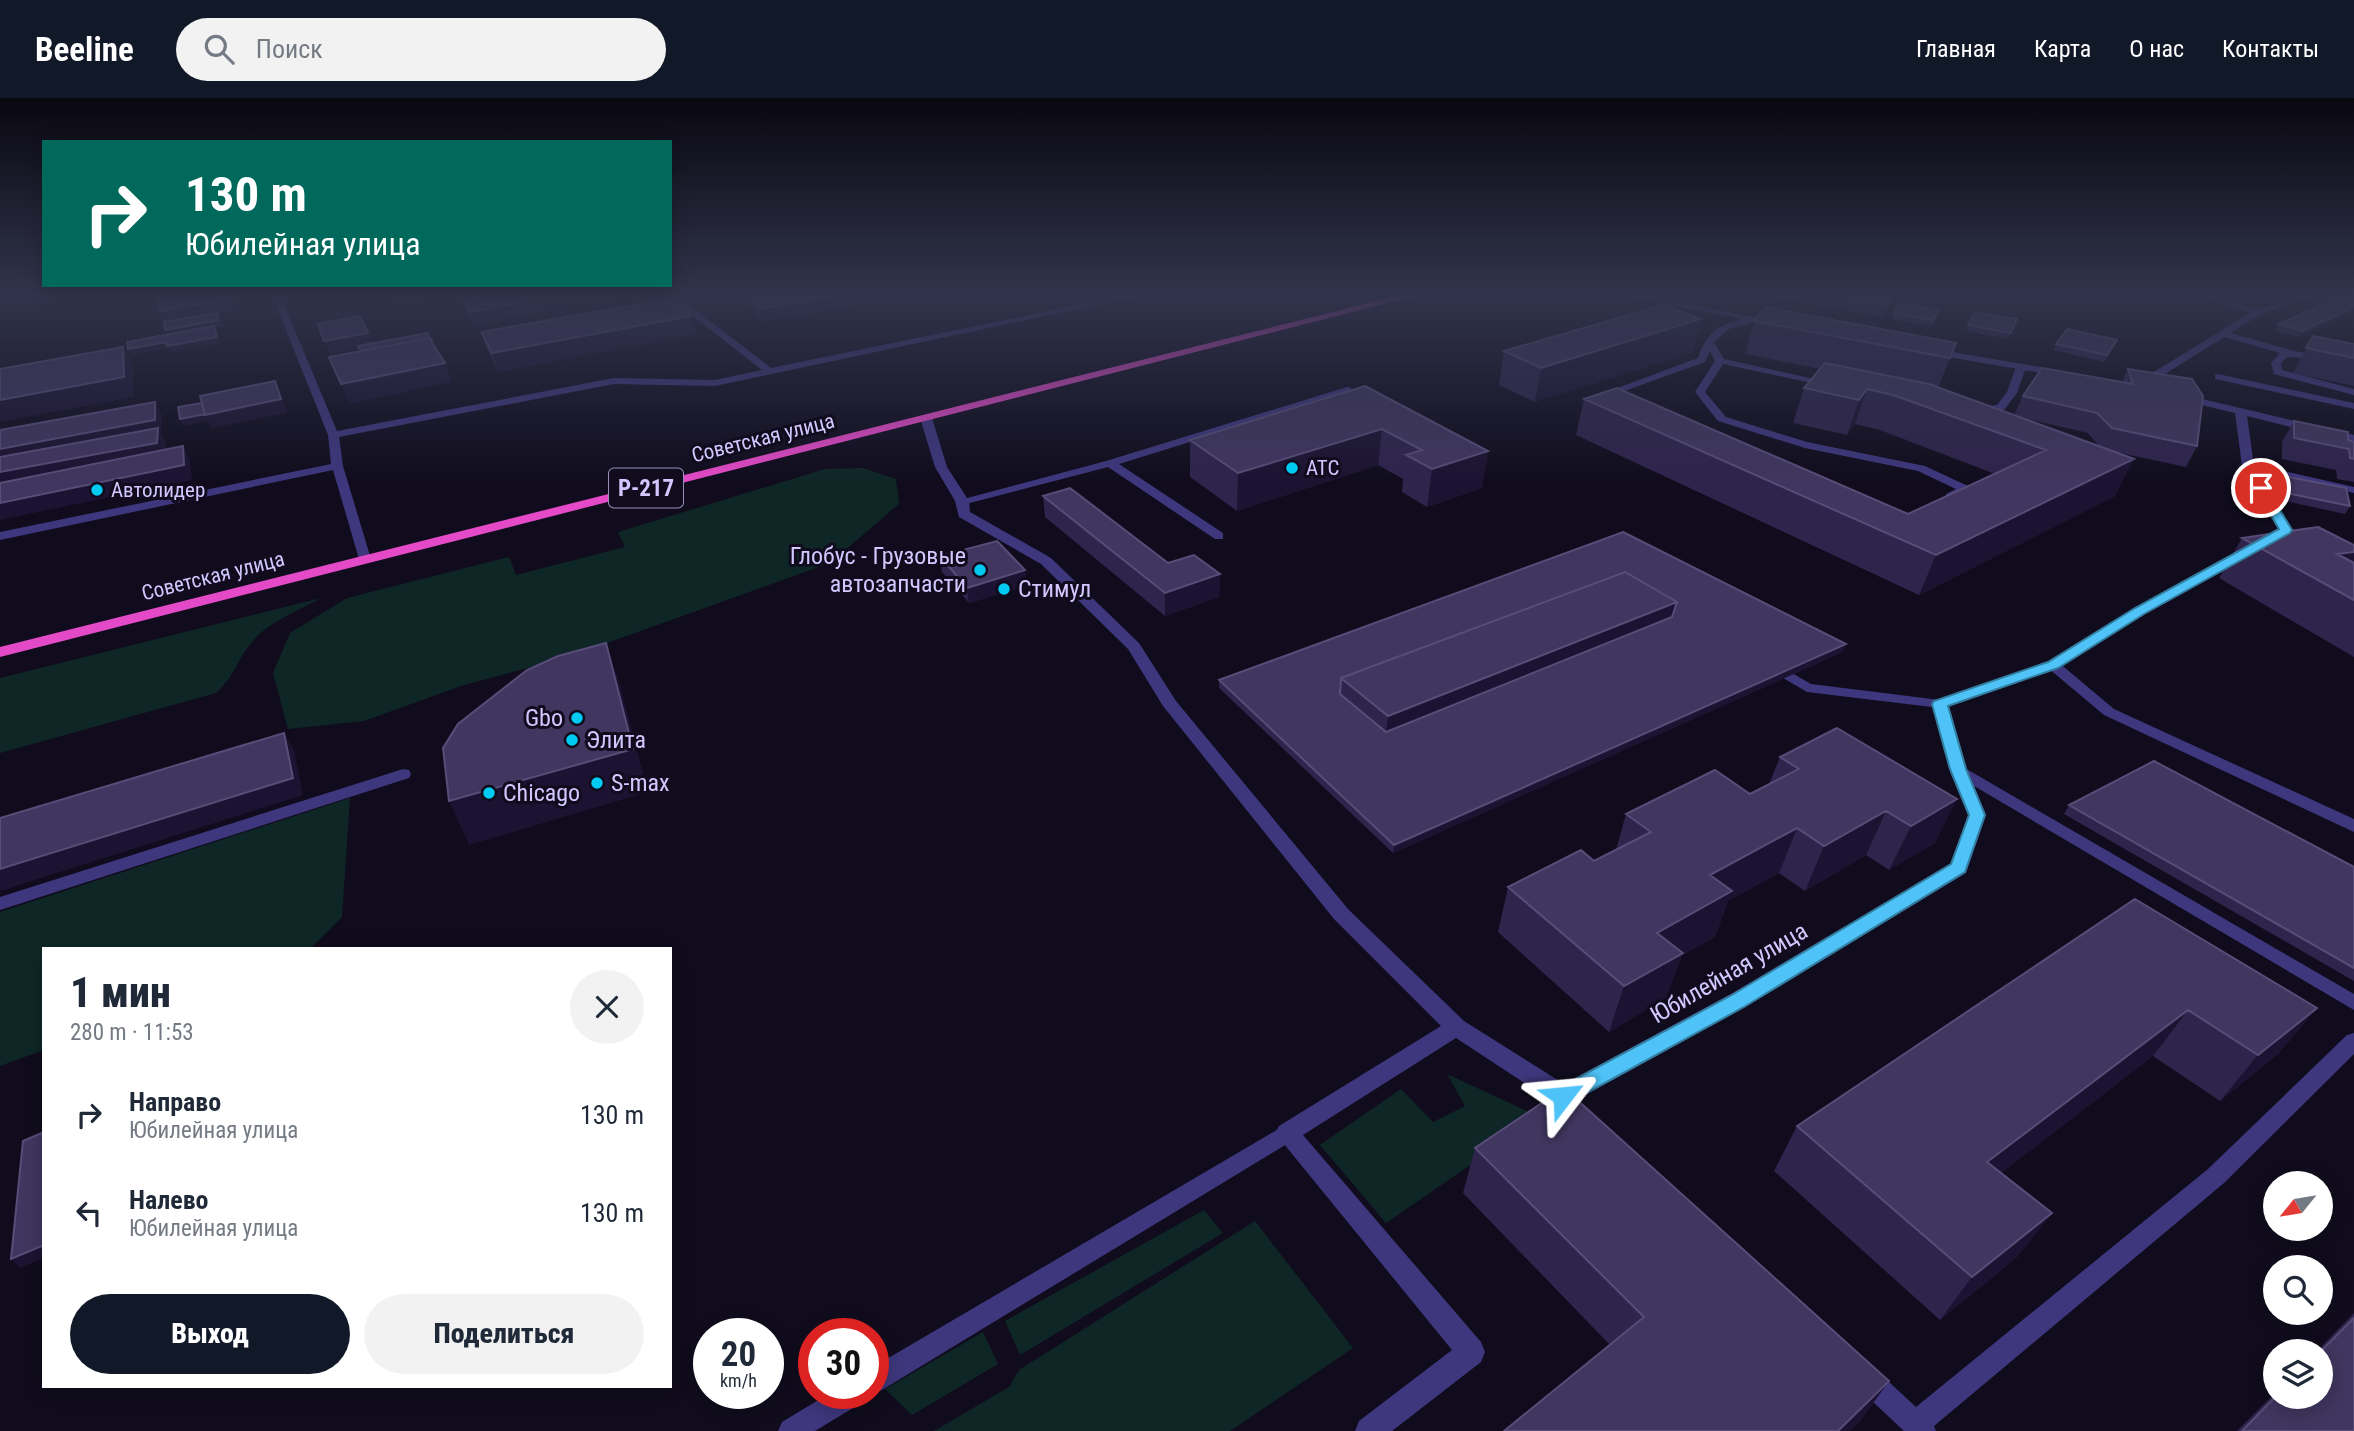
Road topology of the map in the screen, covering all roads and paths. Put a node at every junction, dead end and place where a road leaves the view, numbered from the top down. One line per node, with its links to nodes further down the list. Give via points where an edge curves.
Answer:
1 (302, 357): 29 (lane)
2 (751, 357): 14 (lane)
3 (841, 357): 14 (lane)
4 (1167, 357): 28 (highway, Советская улица / Р-217)
5 (1703, 357): 24 (lane, via 1591,399)
6 (1718, 357): 11 (lane)
7 (1966, 357): 13 (street)
8 (2186, 357): 19 (street)
9 (2281, 357): 22 (lane, via 2277,372)
10 (2315, 357): 12 (lane)
11 (1720, 361): 18 (lane); 35 (lane, via 1700,392 1722,419 1805,445 1921,468 1965,489)
12 (2354, 363)
13 (2021, 367): 15 (street); 26 (lane, via 2012,393 2000,408)
14 (770, 372): 29 (lane, via 715,383 614,382)
15 (2073, 376)
16 (2218, 377): 25 (lane)
17 (2124, 384): 19 (street)
18 (1839, 386)
19 (2137, 387): 21 (street)
20 (1347, 390): 31 (lane)
21 (2150, 390)
22 (2354, 392)
23 (2163, 393): 27 (street)
24 (1604, 405)
25 (2354, 405)
26 (1966, 410)
27 (2240, 410): 30 (street); 33 (street)
28 (926, 418): 36 (street, via 941,467); 39 (highway, Советская улица / Р-217)
29 (334, 435): 32 (lane)
30 (2354, 439)
31 (1110, 463): 36 (lane); 38 (lane)
32 (337, 466): 37 (lane); 39 (lane)
33 (2248, 466): 34 (lane); 42 (street, via 2291,532 2140,611)
34 (2354, 490)
35 (1941, 500)
36 (962, 501): 49 (street, via 964,514 1046,561 1134,646 1169,704 1341,914)
37 (0, 536)
38 (1219, 536)
39 (365, 559): 40 (highway, Советская улица / Р-217)
40 (0, 652)
41 (1760, 658): 43 (lane, via 1807,688)
42 (2053, 665): 43 (street); 46 (lane, via 2109,712)
43 (1940, 704): 44 (street, Юбилейная улица)
44 (1958, 769): 48 (lane); 51 (street, Юбилейная улица, via 1977,815 1959,868 1737,1001)
45 (403, 774): 47 (lane)
46 (2354, 826)
47 (0, 904)
48 (2354, 1003)
49 (1456, 1027): 51 (street); 53 (street)
50 (2354, 1041): 57 (lane, via 2216,1176)
51 (1563, 1096): 52 (lane)
52 (1583, 1115)
53 (1287, 1133): 55 (lane); 59 (street, via 1471,1352)
54 (1845, 1359): 57 (lane)
55 (889, 1371)
56 (827, 1409): 58 (lane)
57 (1919, 1428)
58 (790, 1431)
59 (1369, 1431)

